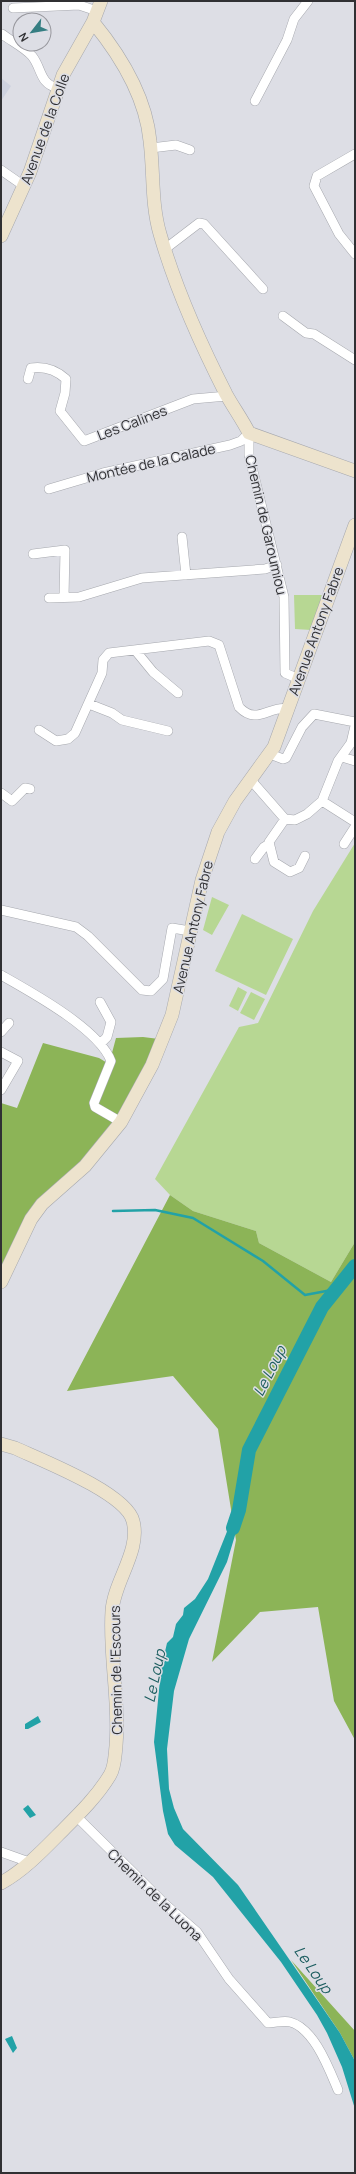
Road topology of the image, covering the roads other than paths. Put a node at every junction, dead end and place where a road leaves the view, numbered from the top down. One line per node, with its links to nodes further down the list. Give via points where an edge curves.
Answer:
1 (308, 1): 6 (street, via 294,19 287,40)
2 (13, 8): 3 (street, via 79,5)
3 (97, 11): 5 (street, Avenue de la Colle); 7 (street, via 142,106 149,129)
4 (2, 34): 5 (street, via 31,54 44,81)
5 (58, 88): 11 (street, Avenue de la Colle)
6 (255, 102)
7 (151, 148): 8 (street, via 176,145); 13 (street, via 155,213)
8 (190, 150)
9 (355, 154): 14 (street, via 318,176 314,186 339,234)
10 (1, 170): 11 (street)
11 (24, 186): 12 (street, Avenue de la Colle)
12 (2, 234)
13 (164, 249): 15 (street, via 199,223 204,224); 19 (street, via 199,339)
14 (355, 254)
15 (263, 289)
16 (283, 316): 17 (street, via 306,333 314,334)
17 (355, 360)
18 (28, 379): 19 (street, Les Calines, via 31,368 40,367 58,372 66,380 60,411 84,441 193,399)
19 (227, 396): 20 (street)
20 (249, 433): 21 (street); 22 (street, Montée de la Calade, via 241,441 230,445 103,473); 26 (street, Chemin de Garoumiou, via 249,455)
21 (355, 471)
22 (50, 489)
23 (355, 525): 31 (street, Avenue Antony Fabre)
24 (182, 537): 27 (street)
25 (33, 554): 28 (street, via 65,550)
26 (277, 565): 27 (street, via 265,569); 31 (street, Chemin de Garoumiou, via 284,597 285,673)
27 (186, 575): 28 (street, via 142,578 79,597)
28 (64, 597): 29 (street)
29 (49, 598)
30 (135, 650): 32 (street, via 153,672); 33 (street, via 110,653 103,660 102,673); 34 (street, via 209,641 219,645 239,707 246,714 255,715)
31 (299, 679): 34 (street, Avenue Antony Fabre)
32 (178, 693)
33 (89, 704): 37 (street, via 75,733 68,739 56,741); 38 (street, via 122,720)
34 (288, 709): 39 (street, Avenue Antony Fabre)
35 (355, 722): 39 (street, via 314,714 302,727 286,758)
36 (355, 726): 40 (street, via 351,743)
37 (40, 730)
38 (168, 731)
39 (270, 754): 42 (street, Avenue Antony Fabre)
40 (342, 757): 41 (street); 45 (street)
41 (355, 761)
42 (250, 779): 46 (street); 54 (street, Avenue Antony Fabre, via 234,801 218,832 202,880)
43 (30, 789): 44 (street, via 25,788 12,801)
44 (1, 793)
45 (322, 801): 46 (street, via 295,820); 47 (street)
46 (285, 819): 49 (street)
47 (355, 822)
48 (355, 827): 50 (street)
49 (269, 844): 51 (street, via 274,862 290,872 299,868); 52 (street)
50 (344, 844)
51 (305, 856)
52 (255, 859)
53 (1, 910): 54 (street, via 76,927 142,990 151,991 162,979 172,928)
54 (190, 931): 62 (street, Avenue Antony Fabre, via 172,1015 152,1065)
55 (1, 975): 59 (street, via 40,997 92,1035)
56 (100, 1002): 59 (street, via 111,1022 107,1037)
57 (9, 1023): 58 (street)
58 (1, 1032)
59 (100, 1044): 62 (street, via 107,1051 111,1061 94,1103 95,1107)
60 (1, 1052): 61 (street, via 18,1061)
61 (1, 1090)
62 (121, 1122): 63 (street, Avenue Antony Fabre, via 85,1166 42,1204 25,1231)
63 (1, 1282)
64 (1, 1444): 65 (street, Chemin de l'Escours, via 103,1489 120,1502 133,1520 134,1543 112,1610 119,1720 115,1757 111,1774)
65 (76, 1816): 67 (street, Chemin de l'Escours); 69 (street, Chemin de la Luona, via 197,1932 229,1979 260,2016 268,2023 290,2022 310,2035 324,2056)
66 (1, 1852): 67 (street)
67 (28, 1862): 68 (street, Chemin de l'Escours)
68 (1, 1883)
69 (338, 2090)

